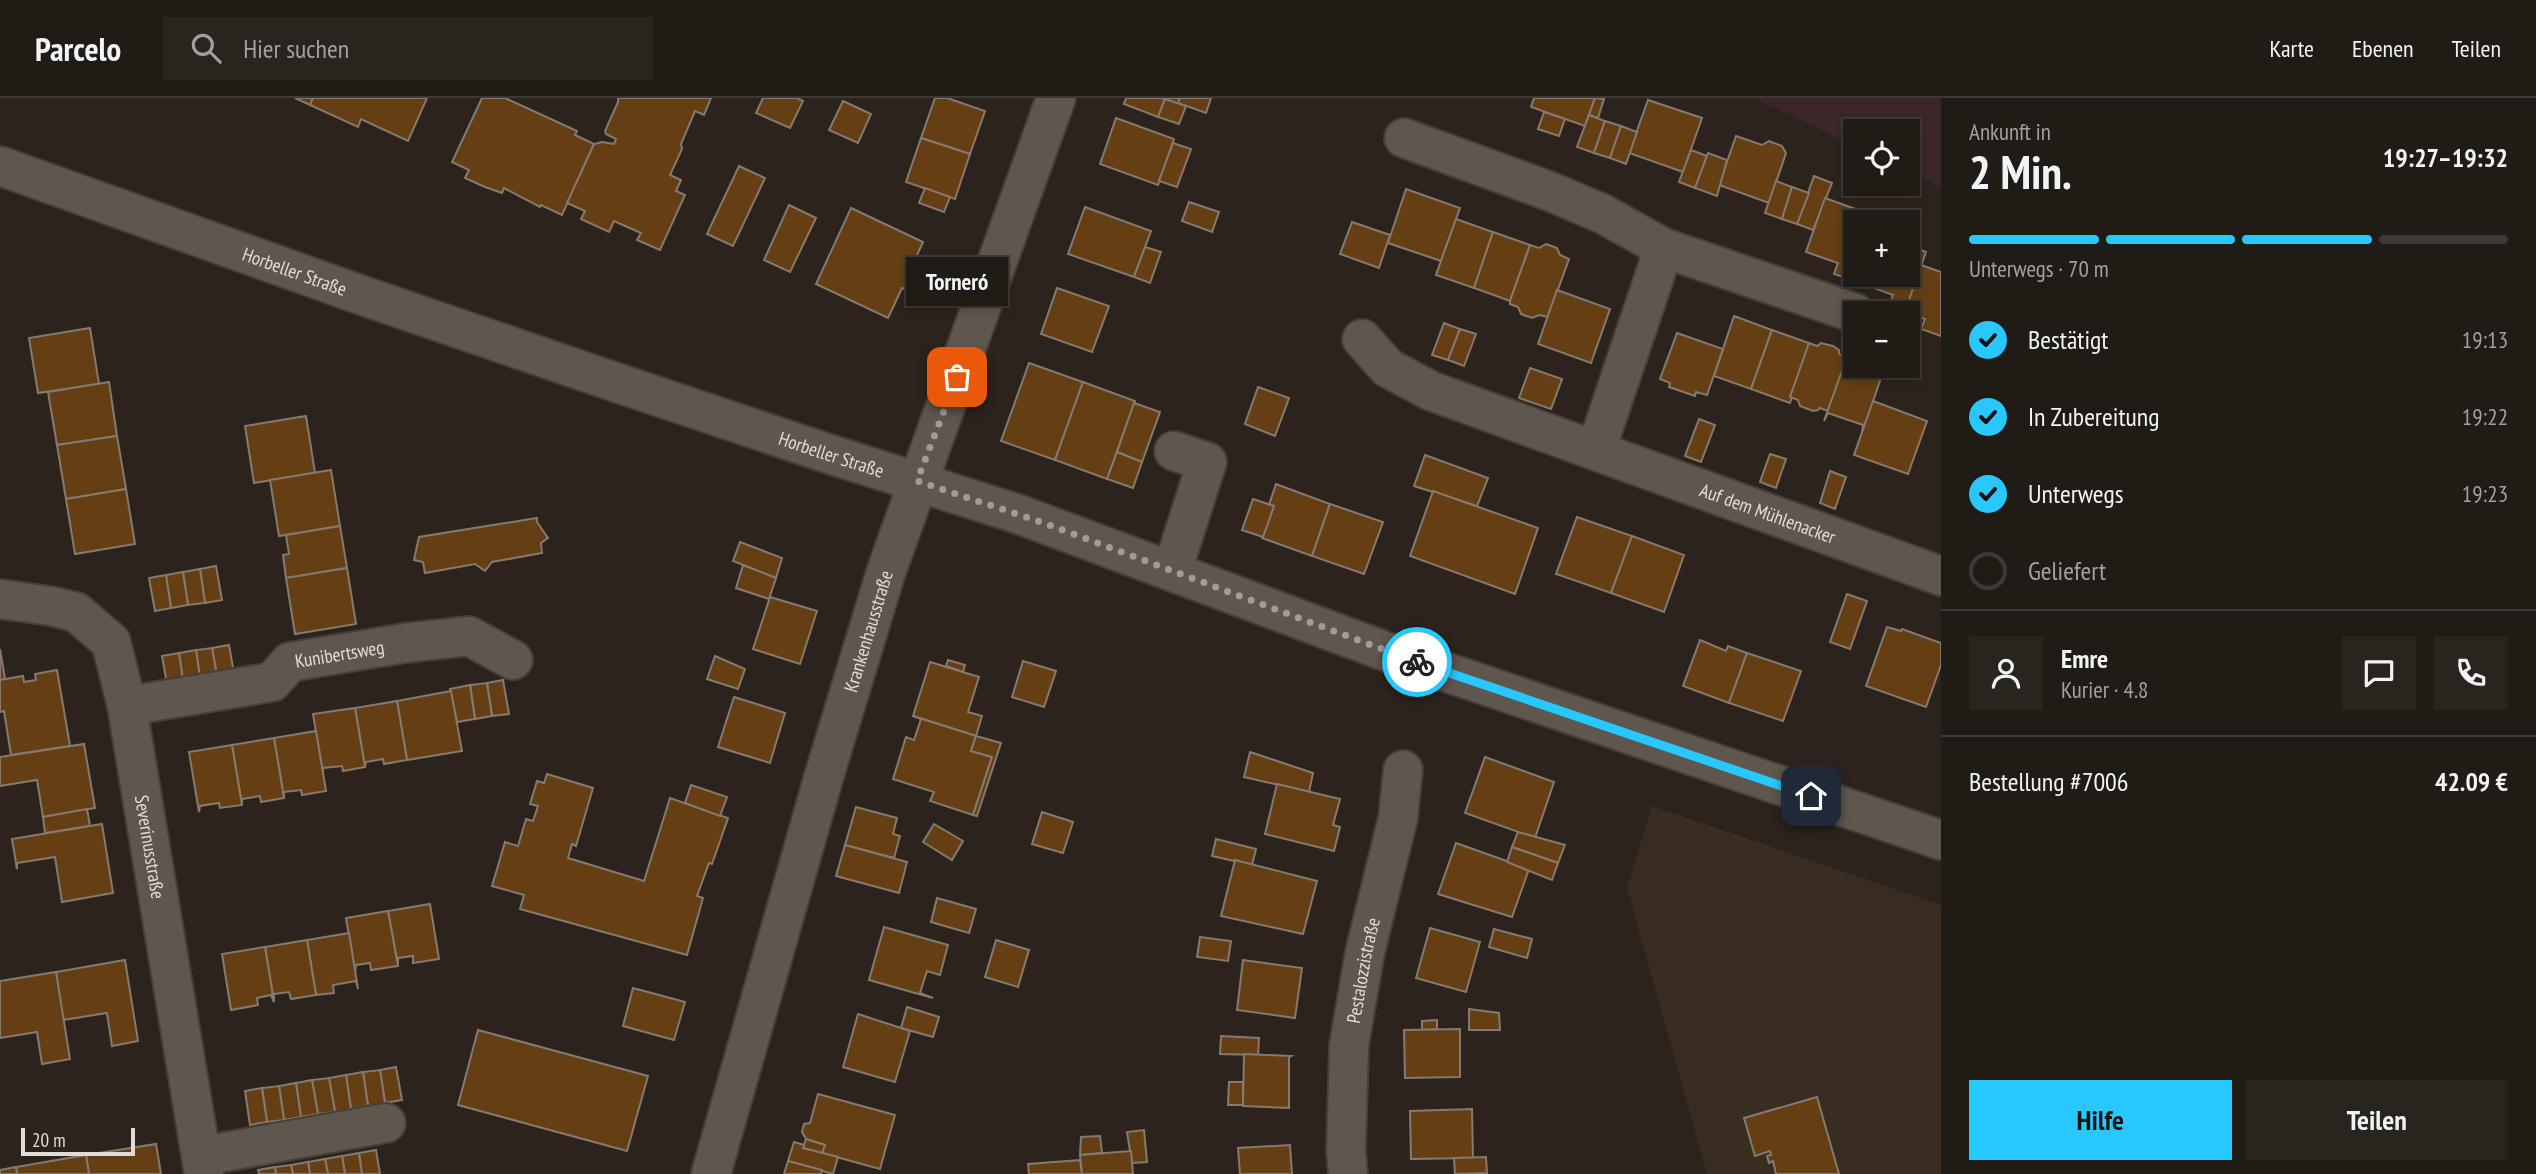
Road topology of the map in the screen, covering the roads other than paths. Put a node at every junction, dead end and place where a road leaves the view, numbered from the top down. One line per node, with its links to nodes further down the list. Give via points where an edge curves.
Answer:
1 (1056, 98): 9 (street, Krankenhausstraße)
2 (1404, 138): 4 (street, via 1592,209)
3 (0, 166): 9 (street, Horbeller Straße, via 575,369)
4 (1664, 248): 5 (street); 7 (street)
5 (1843, 309)
6 (1362, 339): 7 (street, Auf dem Mühlenacker, via 1388,368 1431,391)
7 (1596, 450): 11 (street, Auf dem Mühlenacker)
8 (1174, 451): 10 (street, via 1207,462)
9 (917, 481): 10 (street, Horbeller Straße); 19 (street, Krankenhausstraße, via 824,776)
10 (1171, 571): 16 (street, Horbeller Straße, via 1387,652)
11 (1941, 576)
12 (0, 599): 14 (street, Severinusstraße, via 76,612 111,642)
13 (513, 660): 14 (street, Kunibertsweg, via 469,636 405,643 290,662 272,682)
14 (127, 706): 18 (street, Severinusstraße)
15 (1403, 771): 20 (street, Pestalozzistraße, via 1398,818 1364,952 1349,1045)
16 (1941, 840)
17 (386, 1123): 18 (street)
18 (203, 1165)
19 (711, 1174)
20 (1348, 1174)

